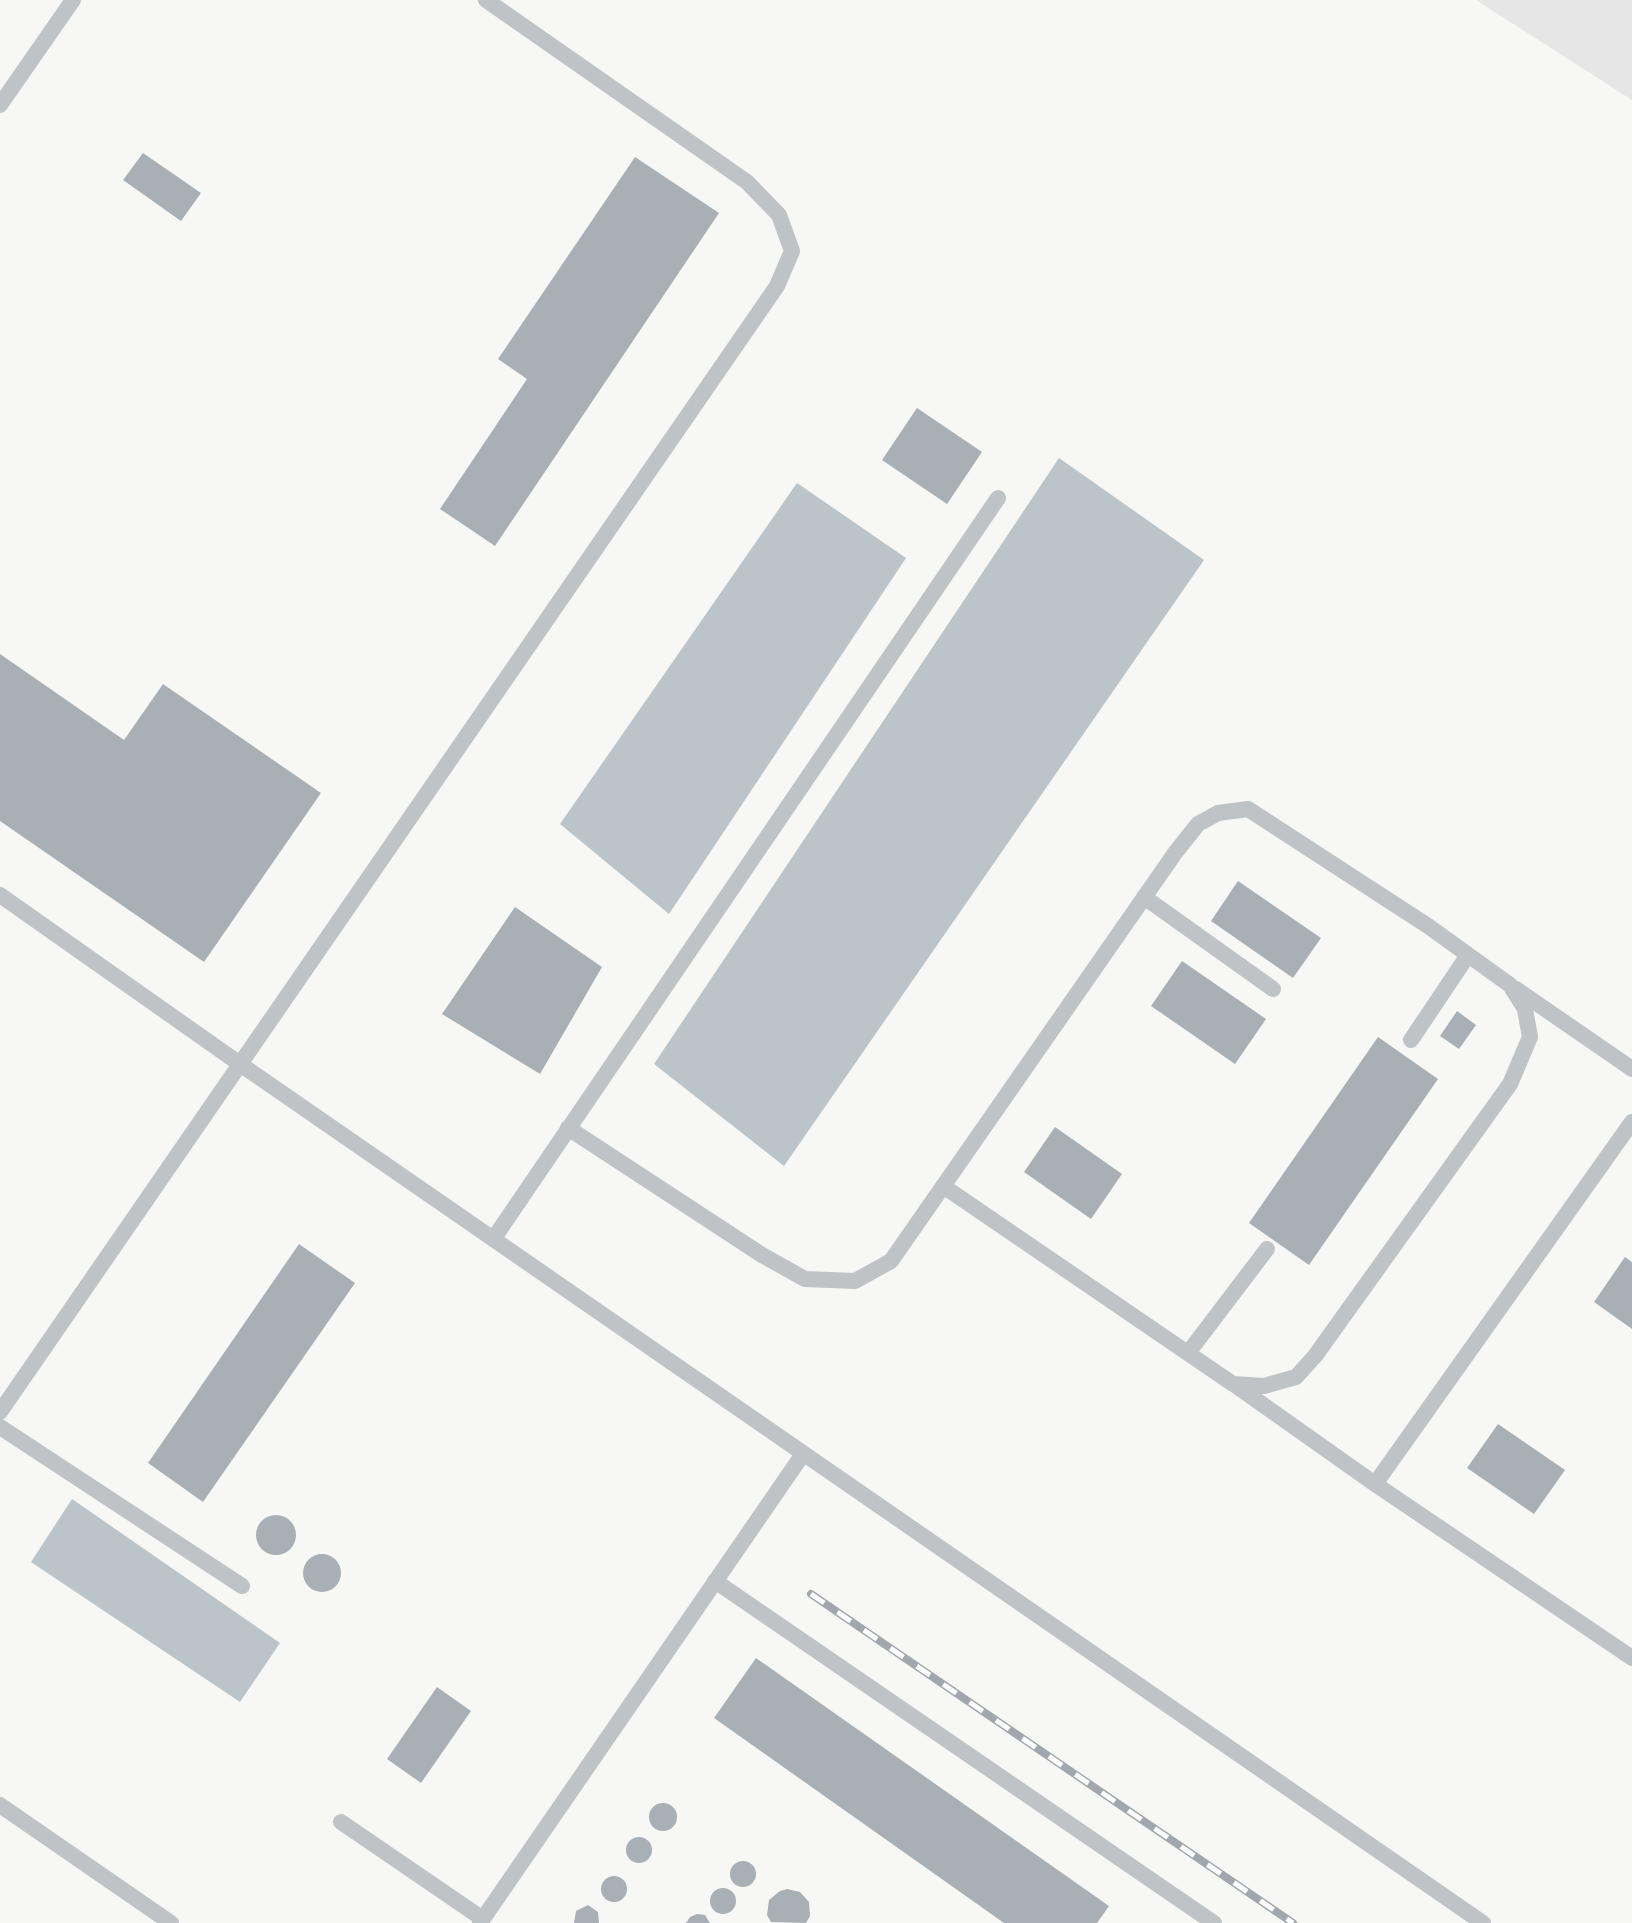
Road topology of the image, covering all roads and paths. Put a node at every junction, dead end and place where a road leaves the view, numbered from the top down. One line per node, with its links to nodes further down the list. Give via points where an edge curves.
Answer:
1 (73, 0): 3 (lane)
2 (486, 0): 11 (lane, via 747,182 779,215 792,251 777,286)
3 (0, 105)
4 (998, 498): 14 (lane)
5 (0, 895): 11 (lane)
6 (1144, 897): 7 (lane, via 1198,824 1217,813 1248,809); 9 (lane); 15 (lane)
7 (1468, 955): 8 (lane); 10 (lane)
8 (1510, 985): 12 (lane); 19 (lane, via 1525,1009 1530,1037 1510,1084 1296,1377 1264,1386)
9 (1273, 989)
10 (1411, 1040)
11 (240, 1064): 16 (lane); 20 (lane)
12 (1632, 1069)
13 (1632, 1122): 23 (lane)
14 (568, 1128): 15 (lane, via 805,1279 855,1281 891,1261); 16 (lane)
15 (943, 1186): 18 (lane)
16 (494, 1238): 22 (lane)
17 (1267, 1249): 18 (lane)
18 (1188, 1353): 19 (lane)
19 (1233, 1384): 23 (lane)
20 (0, 1412)
21 (0, 1427): 25 (lane)
22 (803, 1454): 24 (lane); 32 (lane)
23 (1375, 1484): 26 (lane)
24 (715, 1581): 29 (lane); 31 (lane)
25 (242, 1586)
26 (1630, 1652)
27 (0, 1805): 30 (lane)
28 (341, 1822): 29 (lane)
29 (482, 1921)
30 (171, 1923)
31 (1214, 1923)
32 (1483, 1923)

